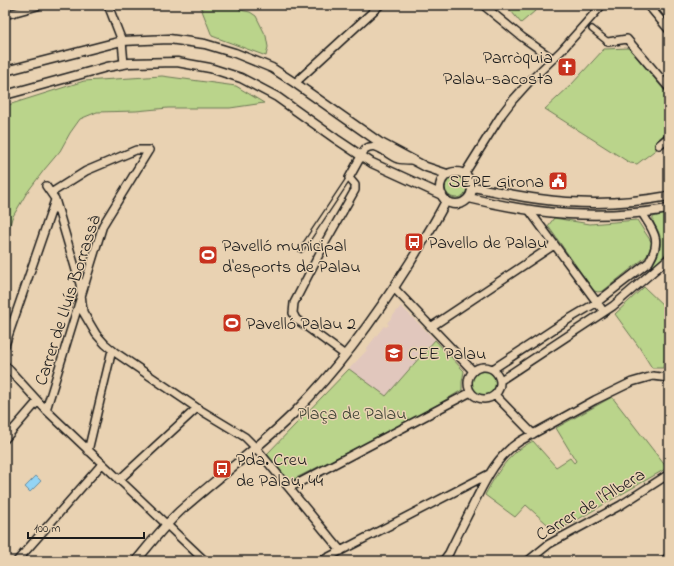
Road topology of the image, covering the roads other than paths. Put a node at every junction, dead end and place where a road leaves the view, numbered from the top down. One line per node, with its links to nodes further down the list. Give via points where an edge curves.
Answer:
1 (41, 5): 8 (street)
2 (108, 5): 12 (street)
3 (380, 5): 18 (street)
4 (483, 5): 14 (street)
5 (602, 5): 14 (street)
6 (648, 5): 11 (street)
7 (660, 5): 9 (street)
8 (5, 15)
9 (669, 16)
10 (592, 29): 13 (street)
11 (669, 30)
12 (122, 41): 15 (street); 16 (street); 18 (street, via 169,39 216,47 272,68)
13 (608, 42): 19 (street, via 627,39)
14 (553, 59): 25 (street, via 502,114)
15 (124, 64): 20 (street); 23 (street, via 177,62 210,68 241,78 277,97)
16 (5, 71)
17 (5, 81): 20 (lane)
18 (295, 83): 24 (street, via 379,142)
19 (669, 88)
20 (7, 94)
21 (669, 137): 22 (street)
22 (659, 145)
23 (361, 156): 24 (street, via 370,146 377,147 398,159); 27 (street); 32 (street)
24 (414, 160): 26 (street)
25 (465, 173): 26 (street, via 458,171); 29 (street)
26 (447, 174): 32 (street, via 440,184)
27 (349, 178): 38 (lane); 47 (street, via 355,185 355,190 293,308 294,316 299,323)
28 (46, 186): 30 (street)
29 (473, 187): 31 (street, via 520,196 577,202 616,202); 33 (street)
30 (53, 196): 41 (street, via 80,284); 41 (street, Carrer de Lluís Borrassà, via 93,168 136,150 149,150 103,225); 45 (street)
31 (669, 196)
32 (444, 198): 33 (street, via 458,204); 40 (street, via 438,216)
33 (469, 198): 35 (street)
34 (669, 209): 36 (street)
35 (529, 210): 36 (street, via 578,215); 37 (street)
36 (642, 213): 42 (street, via 656,236 654,254 649,262)
37 (554, 245): 42 (street); 44 (street)
38 (302, 250)
39 (669, 258): 43 (street)
40 (394, 288): 44 (street); 47 (street)
41 (81, 298): 46 (street, via 83,312 89,324); 57 (street, Carrer de Lluís Borrassà)
42 (596, 303): 43 (street); 49 (street)
43 (604, 312): 52 (street)
44 (431, 327): 50 (street)
45 (5, 346)
46 (112, 350): 56 (street); 61 (street)
47 (345, 355): 60 (street, via 296,411)
48 (5, 365): 55 (street)
49 (493, 369): 50 (street, via 484,366); 52 (street)
50 (473, 371): 53 (street, via 468,381)
51 (669, 378): 58 (street, via 653,376 632,382)
52 (501, 380): 54 (street, via 500,388)
53 (471, 392): 54 (street, via 482,399); 66 (street)
54 (495, 395): 58 (street)
55 (37, 402): 57 (street); 59 (street)
56 (197, 408): 60 (street, via 245,437); 65 (street)
57 (46, 410): 61 (street)
58 (533, 434): 63 (street, via 507,451)
59 (5, 439)
60 (256, 448): 66 (street); 67 (street)
61 (88, 451): 62 (street)
62 (102, 464): 65 (street); 70 (street)
63 (489, 474): 68 (street); 74 (street)
64 (669, 474): 75 (street, Carrer de l'Albera, via 621,506 558,538)
65 (119, 480): 67 (street)
66 (289, 488): 68 (street)
67 (167, 525): 71 (street); 72 (street)
68 (341, 551): 73 (street)
69 (669, 556): 76 (street)
70 (17, 561)
71 (136, 561)
72 (205, 561)
73 (321, 561)
74 (443, 561)
75 (528, 561)
76 (662, 561)

